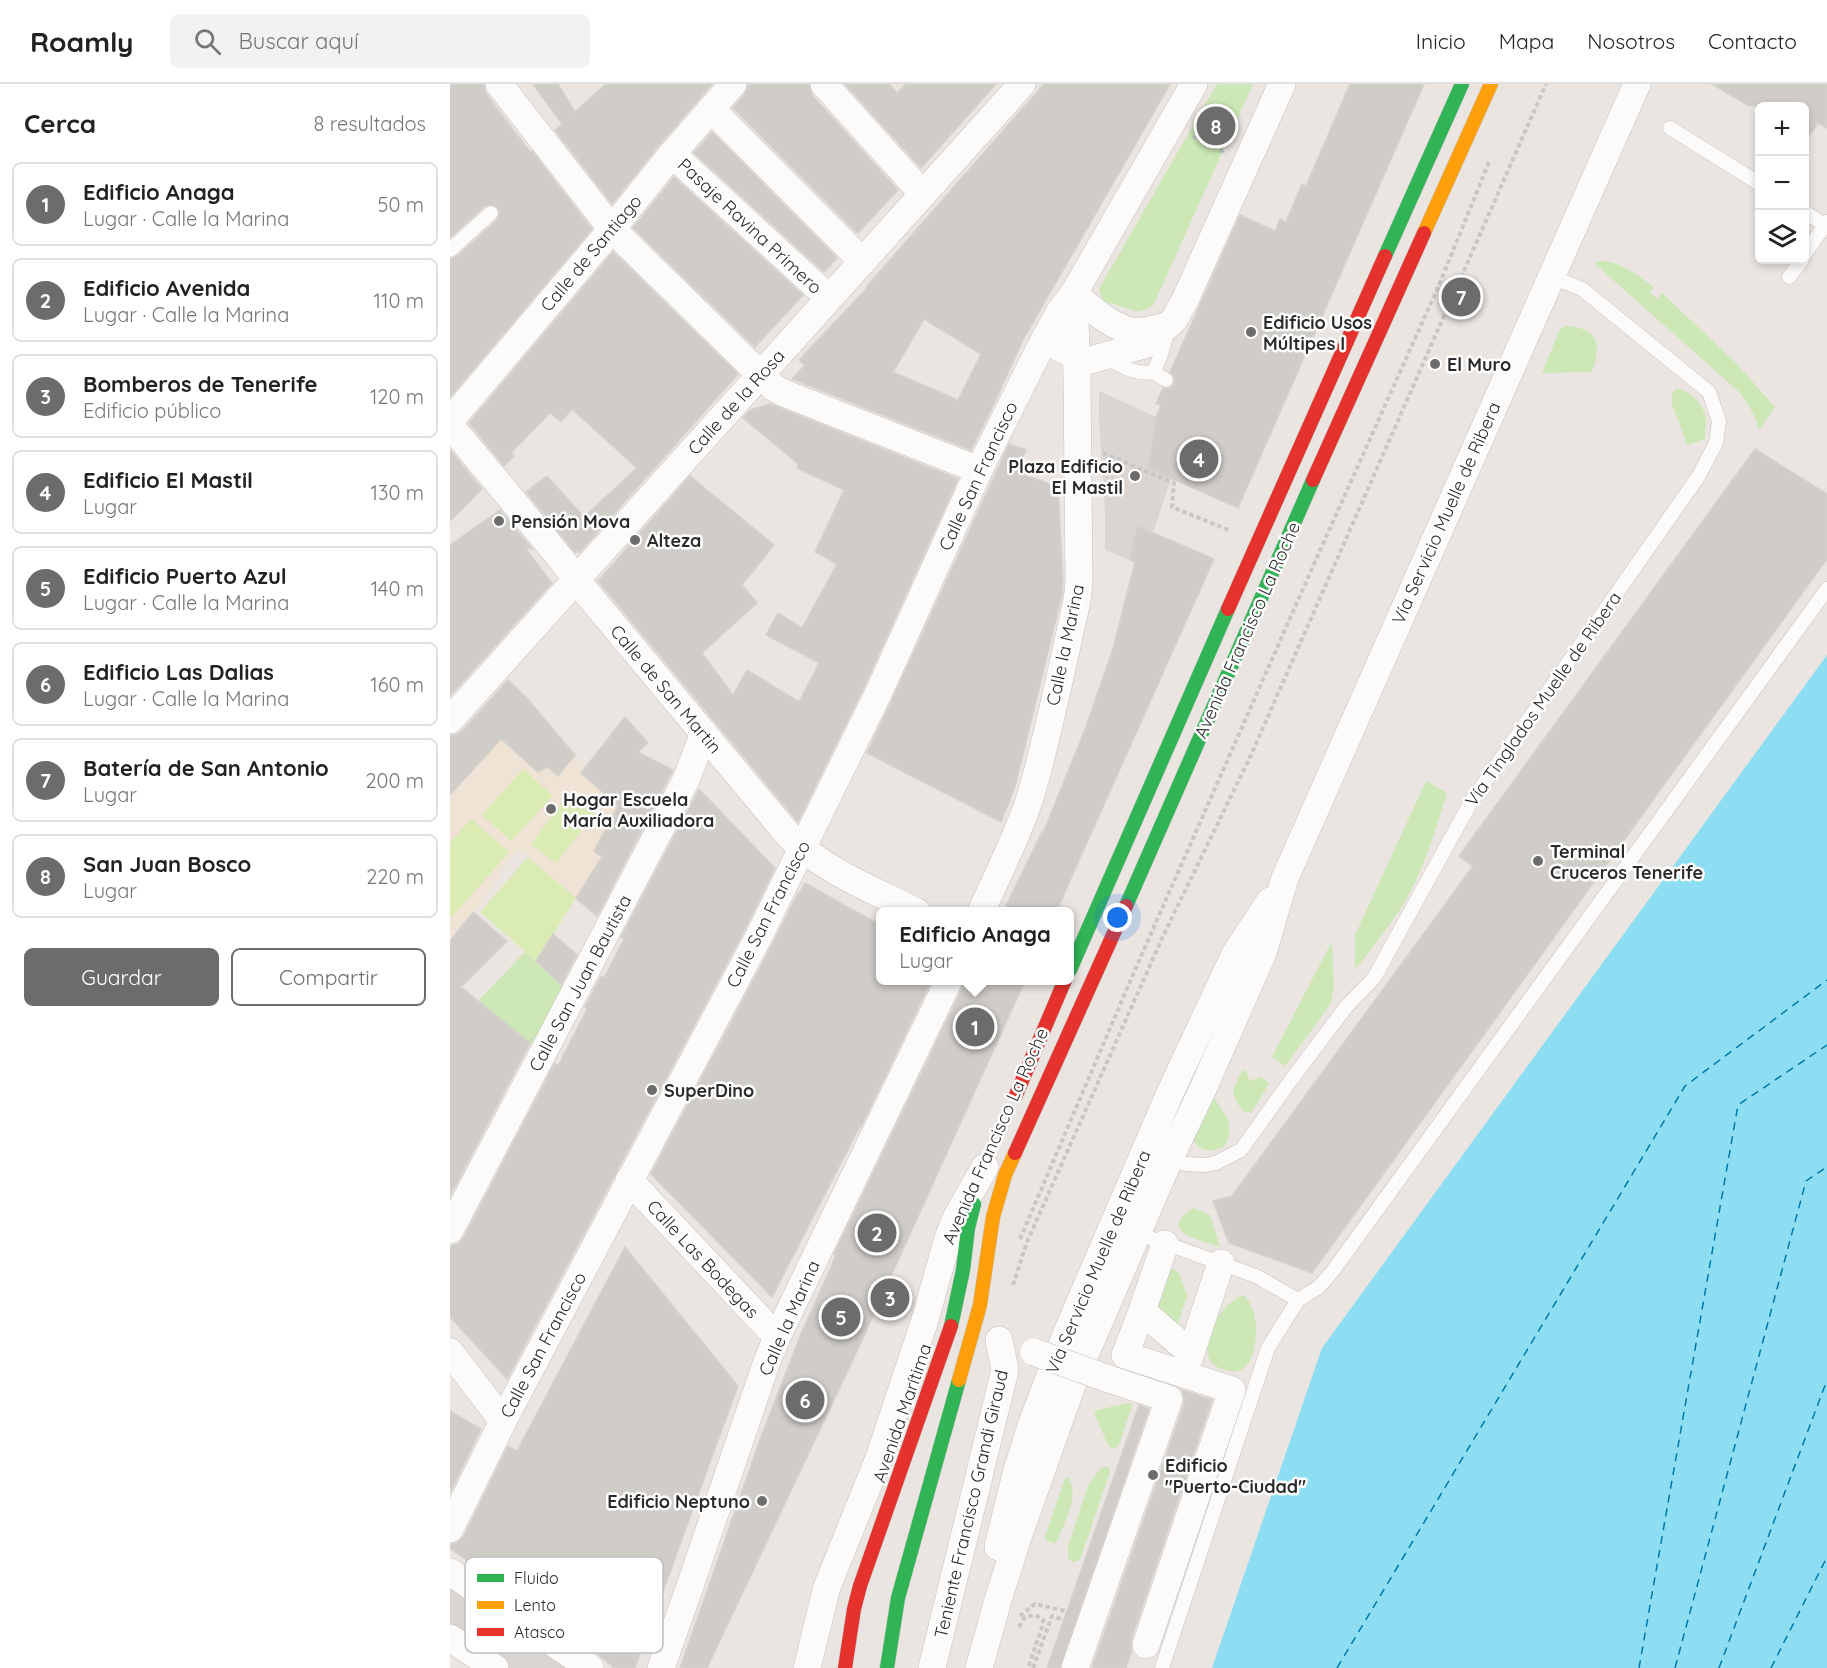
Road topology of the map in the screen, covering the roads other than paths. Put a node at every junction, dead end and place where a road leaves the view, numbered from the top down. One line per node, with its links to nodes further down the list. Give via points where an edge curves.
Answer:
1 (499, 84): 18 (street)
2 (733, 84): 10 (street, Calle de Santiago)
3 (824, 84): 14 (street)
4 (1022, 84): 14 (street, Calle de la Rosa)
5 (1194, 84): 25 (street, Calle San Francisco)
6 (1282, 84): 27 (street, via 1180,312)
7 (1462, 84): 43 (main road, Avenida Francisco La Roche)
8 (1491, 84): 48 (main road, Avenida Francisco La Roche, via 1161,827)
9 (1637, 84): 23 (street, Vía Servicio Muelle de Ribera)
10 (711, 109): 12 (street, Calle de Santiago); 21 (street)
11 (1670, 128): 13 (lane)
12 (672, 154): 18 (street, Calle de Santiago); 26 (street, Pasaje Ravina Primero)
13 (1755, 181)
14 (923, 194): 21 (street, Calle de la Rosa)
15 (491, 213): 20 (lane)
16 (1809, 214): 17 (lane)
17 (1826, 223): 19 (lane)
18 (612, 229): 32 (street); 34 (street, Calle de Santiago)
19 (1809, 248)
20 (450, 250)
21 (862, 261): 26 (street, Calle de la Rosa)
22 (1799, 264): 24 (lane)
23 (1550, 276): 47 (street, Vía Servicio Muelle de Ribera, via 1285,878 1235,954 1170,1093); 47 (lane, Vía Tinglados Muelle de Ribera, via 1582,289 1709,392 1719,422 1716,443 1698,477 1472,800 1374,978 1346,1007 1240,1150 1229,1158 1205,1165)
24 (1789, 278)
25 (1074, 293): 27 (street, via 1089,308 1129,330); 28 (street, Calle San Francisco); 29 (street, Calle la Marina)
26 (829, 298): 32 (street, Calle de la Rosa)
27 (1168, 326): 30 (street, via 1147,344); 31 (lane)
28 (1043, 342): 29 (street); 35 (street, Calle San Francisco)
29 (1075, 356): 30 (street, via 1087,361); 42 (street, Calle la Marina, via 1077,601 1029,799)
30 (1104, 356): 31 (lane, via 1137,372)
31 (1153, 372): 33 (lane)
32 (760, 375): 35 (street, via 786,394); 36 (street, Calle de la Rosa)
33 (1166, 380)
34 (450, 423): 36 (street, Calle de San Martin)
35 (979, 470): 40 (street, Calle San Francisco, via 878,694)
36 (576, 580): 38 (street, Calle de la Rosa); 39 (street, Calle de San Martin)
37 (1827, 589): 54 (lane, via 1332,1272 1319,1287)
38 (450, 720)
39 (704, 734): 40 (street, Calle de San Martin); 51 (street, Calle San Juan Bautista, via 686,780)
40 (801, 849): 41 (street, Calle de San Martin); 49 (street, Calle San Francisco)
41 (907, 907)
42 (983, 907)
43 (1074, 961)
44 (947, 985): 56 (street, Calle la Marina)
45 (1063, 985): 46 (main road, Avenida Francisco La Roche)
46 (1008, 1112)
47 (1157, 1156): 50 (street, Vía Servicio Muelle de Ribera)
48 (993, 1166): 71 (street, Avenida Francisco La Roche, via 956,1218 948,1238 885,1442 827,1587); 72 (main road, Avenida Marítima, via 971,1215 950,1329 860,1586); 73 (main road, via 993,1217 980,1305 898,1598)
49 (629, 1180): 56 (street, Calle Las Bodegas); 59 (street, Calle San Francisco)
50 (1125, 1229): 52 (lane); 75 (street, Vía Servicio Muelle de Ribera, via 1067,1332 1033,1420); 76 (street, Vía Servicio Muelle de Ribera, via 1008,1568)
51 (450, 1230)
52 (1165, 1244): 53 (lane); 55 (street)
53 (1221, 1263): 54 (lane, via 1256,1276); 58 (street)
54 (1298, 1300): 78 (lane, via 1268,1348)
55 (1142, 1311): 58 (street); 58 (street, via 1125,1355)
56 (777, 1337): 70 (street, Calle la Marina)
57 (450, 1352): 59 (street)
58 (1187, 1363): 64 (street, via 1232,1390)
59 (503, 1421): 60 (street, Calle San Francisco)
60 (450, 1529)
61 (450, 1572): 62 (street)
62 (465, 1582)
63 (450, 1638): 65 (street)
64 (1146, 1645)
65 (465, 1648)
66 (472, 1653): 68 (street)
67 (568, 1653): 69 (street)
68 (495, 1668)
69 (590, 1668)
70 (660, 1668)
71 (807, 1668)
72 (845, 1668)
73 (887, 1668)
74 (933, 1668): 77 (street, Teniente Francisco Grandi Giraud, bridge, via 1005,1370 995,1339 1169,1399)
75 (965, 1668)
76 (979, 1668)
77 (1075, 1668)
78 (1162, 1668)

